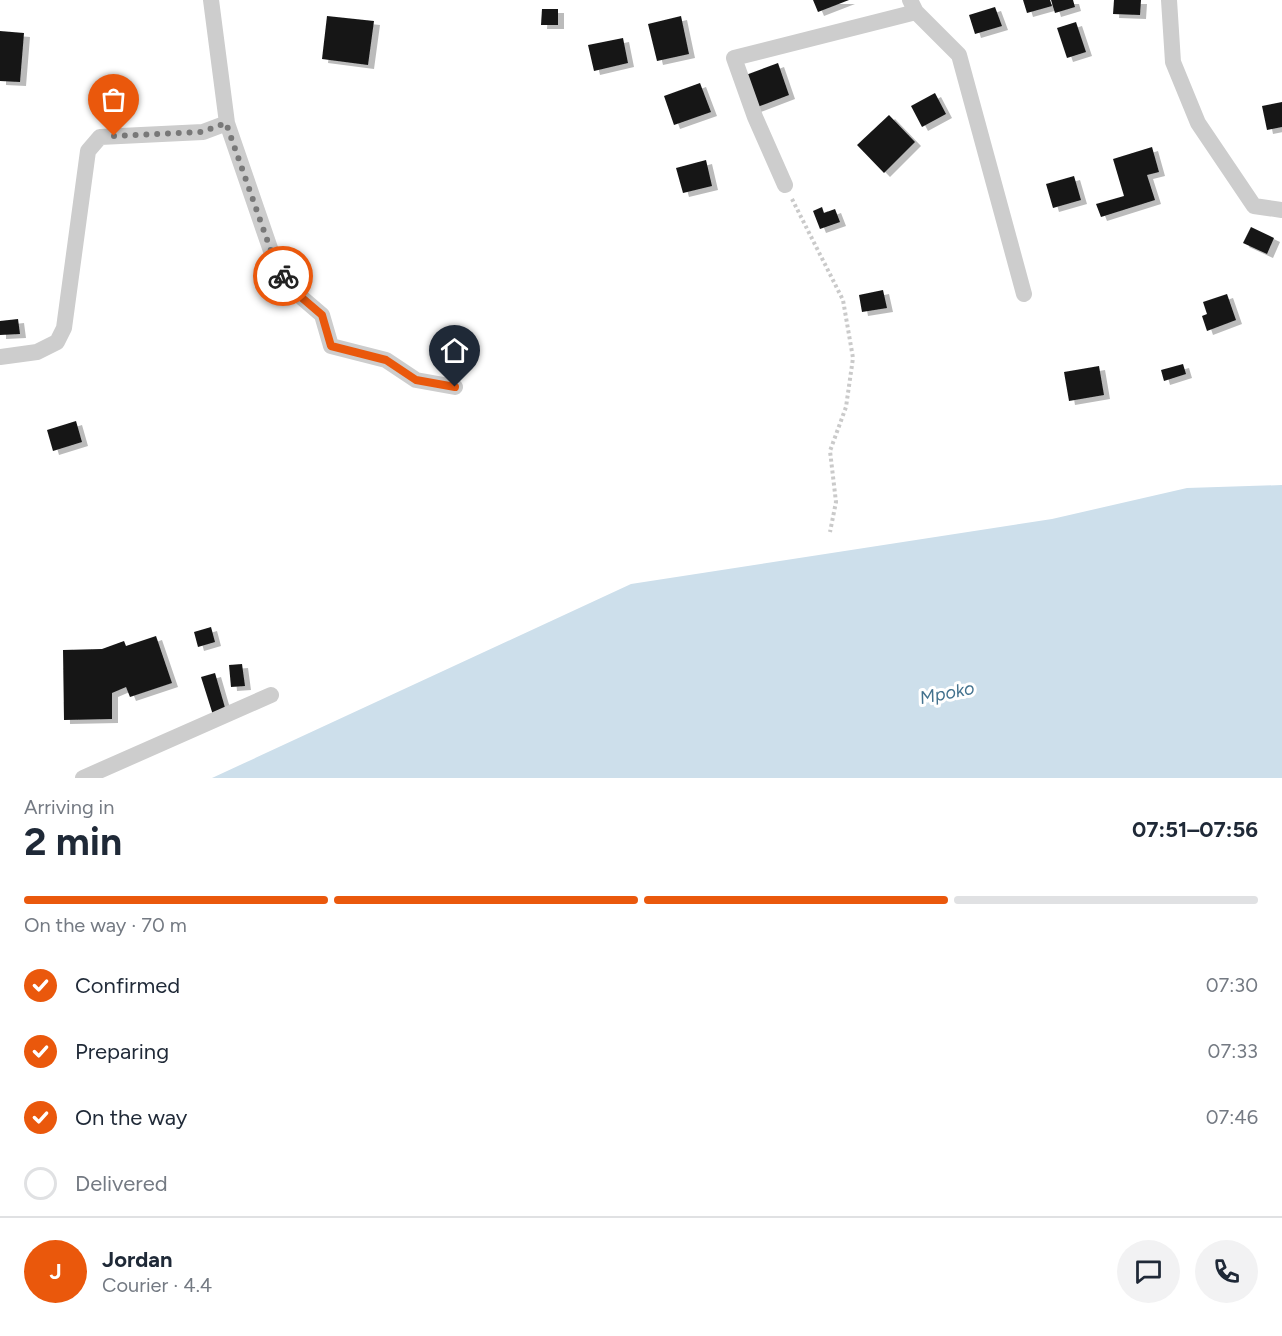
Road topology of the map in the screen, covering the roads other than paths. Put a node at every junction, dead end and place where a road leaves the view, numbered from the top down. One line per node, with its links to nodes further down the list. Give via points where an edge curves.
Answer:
1 (211, 0): 4 (street)
2 (1169, 0): 6 (street, via 1173,62 1197,123 1254,206)
3 (913, 6): 5 (street, via 734,58); 7 (street, via 959,55)
4 (226, 123): 8 (street, via 202,132 100,137 88,151 64,328 57,342 38,352); 9 (street, via 287,285 322,315 331,346 386,360 416,380)
5 (785, 185)
6 (1282, 210)
7 (1024, 294)
8 (0, 357)
9 (455, 387)
10 (271, 695): 11 (street)
11 (83, 778)

